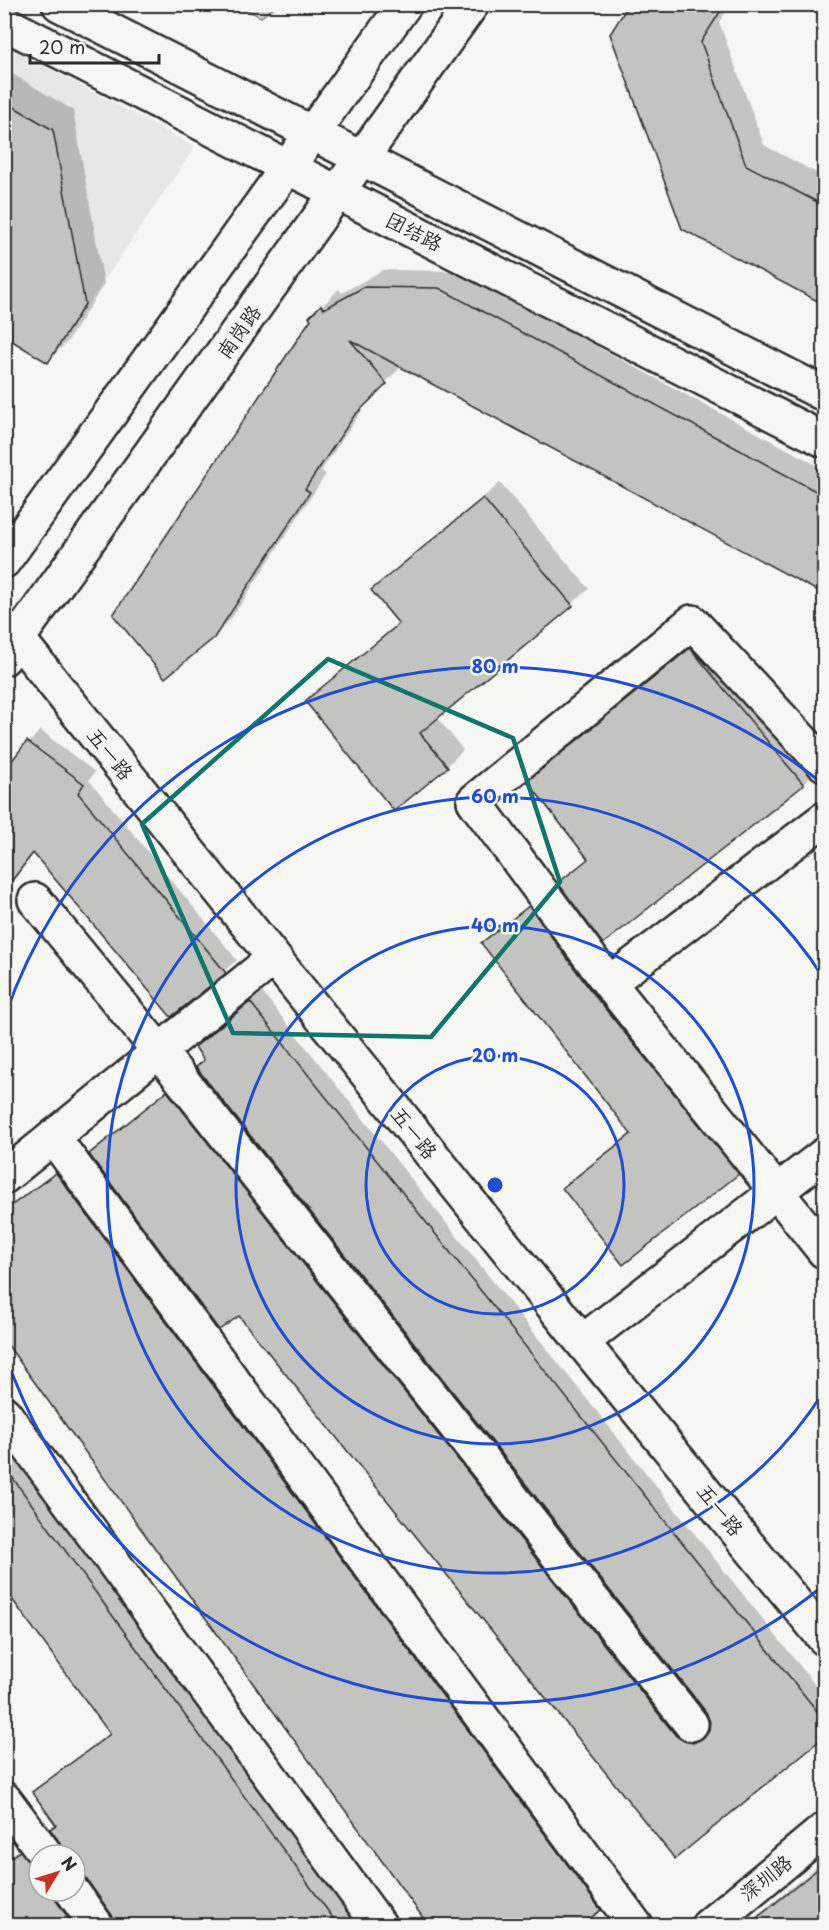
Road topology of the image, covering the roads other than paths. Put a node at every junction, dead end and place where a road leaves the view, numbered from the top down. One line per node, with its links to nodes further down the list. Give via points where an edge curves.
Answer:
1 (59, 4): 5 (street)
2 (405, 4): 5 (street)
3 (472, 4): 6 (street, 南岗路)
4 (4, 23): 7 (street, 团结路)
5 (312, 133): 6 (street); 7 (street)
6 (362, 159): 8 (street, 南岗路); 9 (street)
7 (287, 167): 8 (street, 团结路); 11 (street)
8 (338, 193): 10 (street, 团结路); 12 (street, 南岗路)
9 (825, 394)
10 (825, 440)
11 (4, 561)
12 (9, 642): 16 (street, 五一路)
13 (825, 764): 17 (street, via 692,622 474,801)
14 (825, 819): 17 (street)
15 (34, 900): 18 (street)
16 (274, 958): 18 (street); 24 (street, 五一路)
17 (609, 983): 22 (street)
18 (159, 1051): 19 (street); 27 (street)
19 (53, 1137): 21 (street); 34 (street)
20 (825, 1155): 22 (street)
21 (4, 1177)
22 (776, 1191): 23 (street); 24 (street)
23 (825, 1251)
24 (582, 1342): 26 (street, 五一路)
25 (4, 1413): 33 (street)
26 (825, 1638)
27 (691, 1724)
28 (4, 1799): 30 (street)
29 (825, 1830): 35 (street, 深圳路)
30 (37, 1843)
31 (81, 1903): 32 (street)
32 (97, 1926)
33 (380, 1926)
34 (636, 1926)
35 (708, 1926)

